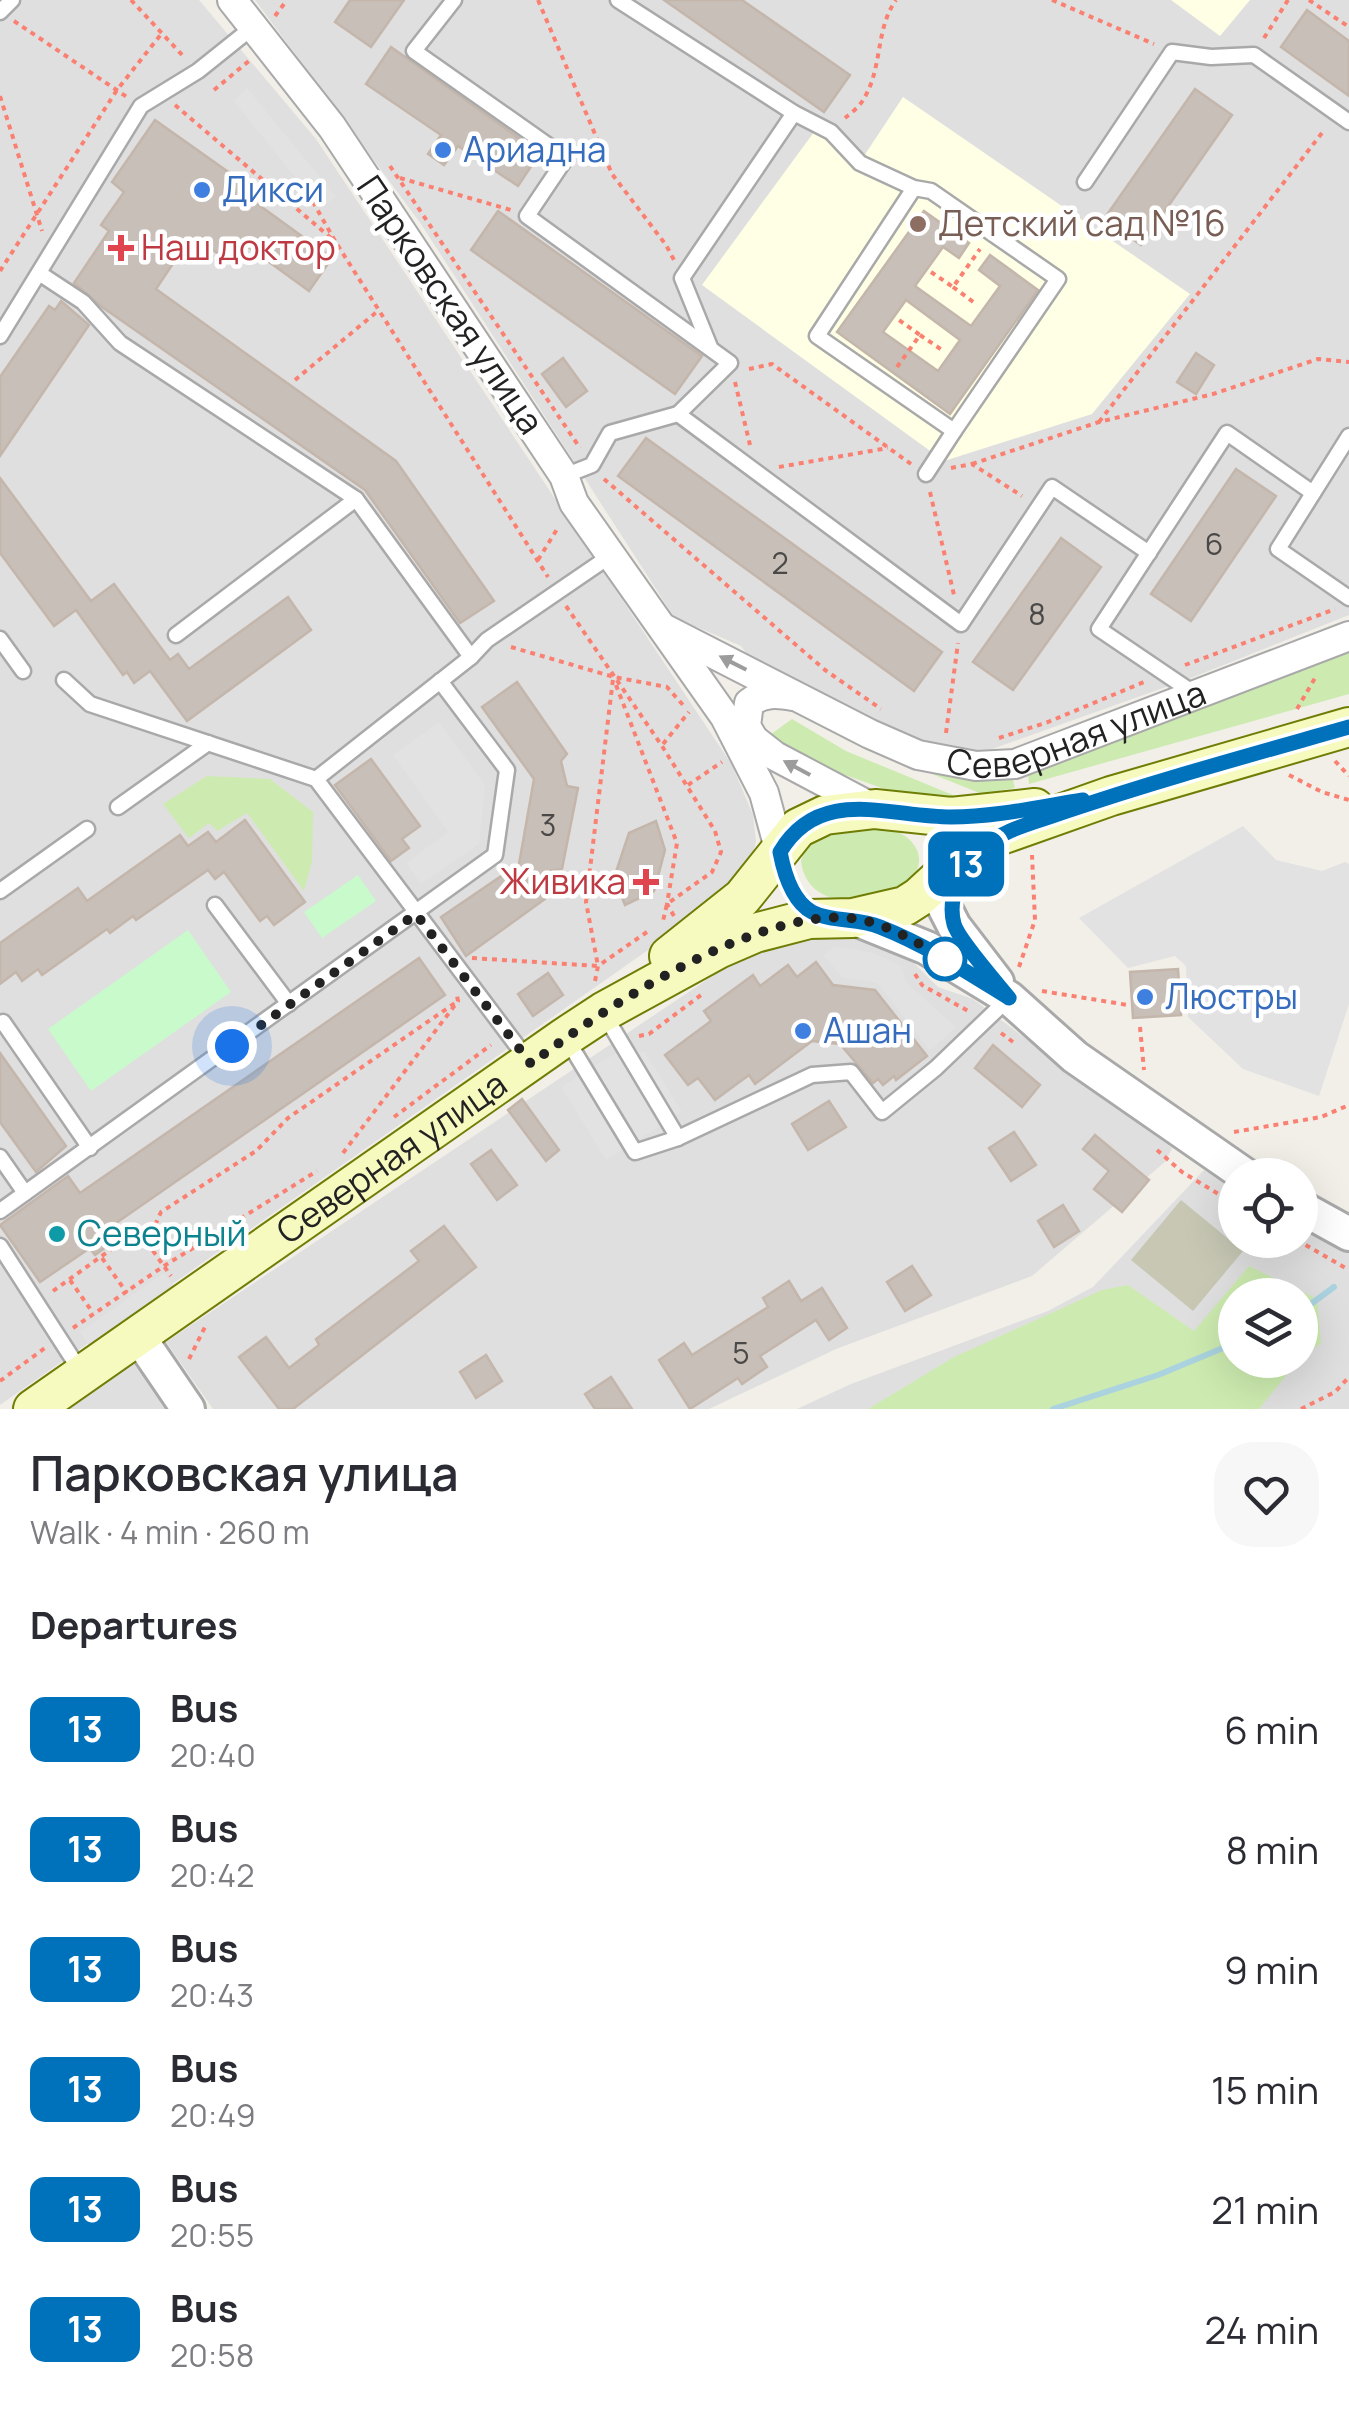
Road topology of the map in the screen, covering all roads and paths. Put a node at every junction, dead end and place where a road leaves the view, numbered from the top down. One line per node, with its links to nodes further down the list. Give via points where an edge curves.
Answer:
1 (12, 0): 12 (lane)
2 (131, 0): 15 (path)
3 (232, 0): 13 (street, Парковская улица)
4 (286, 0): 13 (path)
5 (454, 0): 32 (lane, via 414,51 566,158)
6 (538, 0): 39 (path, via 612,174 666,245)
7 (618, 0): 23 (lane)
8 (896, 0): 25 (path, via 884,17 863,100)
9 (1052, 0): 16 (path)
10 (1288, 0): 17 (path)
11 (1308, 0): 14 (path)
12 (1, 12): 19 (path)
13 (264, 22): 18 (lane); 61 (street, Парковская улица)
14 (1349, 27)
15 (162, 33): 18 (path); 19 (path)
16 (1172, 52): 17 (lane); 28 (lane)
17 (1254, 55): 24 (lane)
18 (198, 71): 22 (lane)
19 (117, 90): 22 (path); 31 (path)
20 (0, 96): 21 (path)
21 (1, 106): 31 (path)
22 (141, 106): 34 (path, via 167,98); 35 (lane)
23 (794, 113): 25 (lane); 39 (lane)
24 (1343, 118): 53 (path)
25 (831, 132): 29 (lane, via 860,163)
26 (389, 164): 27 (path)
27 (400, 178): 32 (path); 58 (path)
28 (1085, 182)
29 (914, 188): 33 (lane, via 931,191); 51 (lane, via 817,336)
30 (308, 193): 34 (path)
31 (37, 215): 35 (path); 36 (path)
32 (528, 216): 46 (lane)
33 (992, 233): 40 (path); 54 (lane, via 1058,279)
34 (335, 241): 42 (path)
35 (50, 255): 38 (lane)
36 (0, 272)
37 (932, 272): 40 (path)
38 (39, 273): 45 (lane); 63 (lane, via 83,302 120,343)
39 (682, 278): 46 (lane)
40 (953, 287): 41 (path)
41 (976, 304)
42 (380, 310): 50 (path); 67 (path)
43 (898, 320): 44 (path)
44 (920, 334): 47 (path); 51 (path)
45 (0, 336)
46 (711, 349): 49 (lane)
47 (942, 350)
48 (1349, 362): 53 (path, via 1318,359)
49 (730, 363): 52 (lane); 56 (path, via 752,370 772,364); 59 (path)
50 (296, 380)
51 (886, 383): 54 (lane)
52 (678, 414): 58 (lane, via 610,433); 59 (lane)
53 (1099, 422): 57 (path)
54 (954, 430): 60 (lane)
55 (1349, 436): 62 (lane)
56 (888, 448): 59 (path); 60 (path)
57 (972, 464): 60 (path); 64 (path)
58 (592, 465): 61 (lane); 85 (path, via 825,670)
59 (756, 471): 69 (lane)
60 (926, 474): 69 (path)
61 (564, 476): 66 (street, Парковская улица, via 574,504)
62 (1313, 493): 65 (lane, via 1227,433); 68 (lane, via 1278,549)
63 (356, 498): 71 (lane); 75 (lane)
64 (1039, 506): 65 (lane, via 1052,487); 69 (lane)
65 (1149, 553): 77 (lane, via 1099,629)
66 (610, 556): 67 (lane); 70 (street, Парковская улица)
67 (557, 593): 74 (lane); 78 (path)
68 (1349, 600): 77 (path)
69 (961, 624): 86 (path)
70 (661, 628): 82 (street, Северная улица, one-way to 70); 83 (street, Парковская улица)
71 (176, 635)
72 (1343, 638): 81 (street, Северная улица); 84 (path)
73 (0, 639): 76 (lane)
74 (487, 640): 75 (lane); 78 (path)
75 (470, 657): 80 (lane)
76 (22, 671)
77 (1164, 673): 81 (lane); 87 (path)
78 (614, 678): 91 (path); 91 (path, via 668,688 689,712); 105 (path, via 676,843); 113 (path, via 586,902)
79 (64, 680): 90 (lane, via 90,704)
80 (440, 681): 94 (lane); 107 (lane, via 507,770 496,855)
81 (1198, 696): 82 (street, Северная улица, via 1014,764 976,766 918,755)
82 (804, 699): 88 (street, via 772,693 749,703 746,726)
83 (725, 716): 88 (street, Парковская улица); 101 (street, Парковская улица, via 764,793)
84 (1292, 717)
85 (894, 718)
86 (946, 738)
87 (994, 738)
88 (754, 740): 98 (street, Парковская улица, one-way to 88)
89 (1344, 740): 93 (path, via 1329,756); 95 (main road, Северная улица)
90 (208, 743): 94 (lane); 97 (lane)
91 (662, 746): 105 (path, via 715,830 721,852 712,872)
92 (1296, 765): 96 (path, via 1280,770)
93 (1349, 776)
94 (316, 778): 107 (lane)
95 (1111, 796): 98 (main road, Северная улица, via 978,816); 100 (main road, Северная улица, via 998,836)
96 (1349, 800)
97 (118, 807)
98 (883, 810): 101 (main road, Северная улица, via 851,809 808,822); 103 (main road, via 908,816 926,836)
99 (87, 830): 104 (lane)
100 (982, 848): 103 (main road, Северная улица); 110 (street, via 958,879)
101 (780, 852): 108 (main road, via 793,892 812,912); 120 (main road, Северная улица, via 742,898)
102 (1032, 853): 114 (path, via 1035,920)
103 (934, 884): 108 (main road, Северная улица, via 905,906); 110 (street)
104 (0, 891)
105 (666, 904): 109 (path)
106 (215, 905): 118 (lane)
107 (416, 914): 112 (lane); 118 (lane)
108 (843, 918): 114 (street, via 904,936); 120 (main road, Северная улица, via 755,933)
109 (662, 922)
110 (954, 926): 114 (street)
111 (646, 933): 113 (path)
112 (448, 957): 113 (path); 116 (path); 123 (lane)
113 (598, 966): 120 (path)
114 (1013, 984): 130 (lane, via 936,1068 882,1112 851,1072 812,1075); 133 (street, via 1075,1056)
115 (707, 990): 120 (path, via 649,1034)
116 (458, 1001): 129 (path, via 340,1157); 140 (path, via 162,1212)
117 (1050, 1002): 119 (path, via 1037,990)
118 (288, 1004): 131 (lane)
119 (1128, 1005)
120 (605, 1012): 124 (main road, Северная улица); 130 (lane)
121 (4, 1022): 131 (lane)
122 (1140, 1027): 126 (path)
123 (508, 1034): 125 (lane); 128 (path)
124 (565, 1037): 125 (main road, Северная улица); 130 (lane, via 635,1152)
125 (531, 1064): 152 (main road, Северная улица)
126 (1146, 1080)
127 (1349, 1105): 134 (path, via 1322,1117 1229,1133)
128 (386, 1123)
129 (370, 1134)
130 (678, 1138)
131 (90, 1148): 136 (lane)
132 (0, 1157): 136 (lane)
133 (1241, 1158)
134 (1242, 1158)
135 (324, 1167): 144 (path)
136 (25, 1193): 137 (lane)
137 (0, 1212)
138 (1318, 1217): 139 (street)
139 (1349, 1234)
140 (147, 1243): 143 (path, via 138,1230); 144 (path)
141 (0, 1246): 148 (lane)
142 (1318, 1252): 145 (path)
143 (102, 1258): 146 (path); 147 (path)
144 (164, 1266): 147 (path)
145 (1349, 1270)
146 (70, 1280): 148 (path); 149 (path)
147 (127, 1293): 149 (path)
148 (36, 1302): 151 (lane)
149 (94, 1315): 151 (path)
150 (206, 1324): 153 (path)
151 (59, 1338): 154 (lane); 156 (path)
152 (139, 1338): 154 (main road, Северная улица); 158 (street)
153 (183, 1370)
154 (84, 1375): 157 (main road, Северная улица)
155 (1349, 1377): 159 (path)
156 (0, 1380)
157 (33, 1409)
158 (188, 1409)
159 (1301, 1409)

